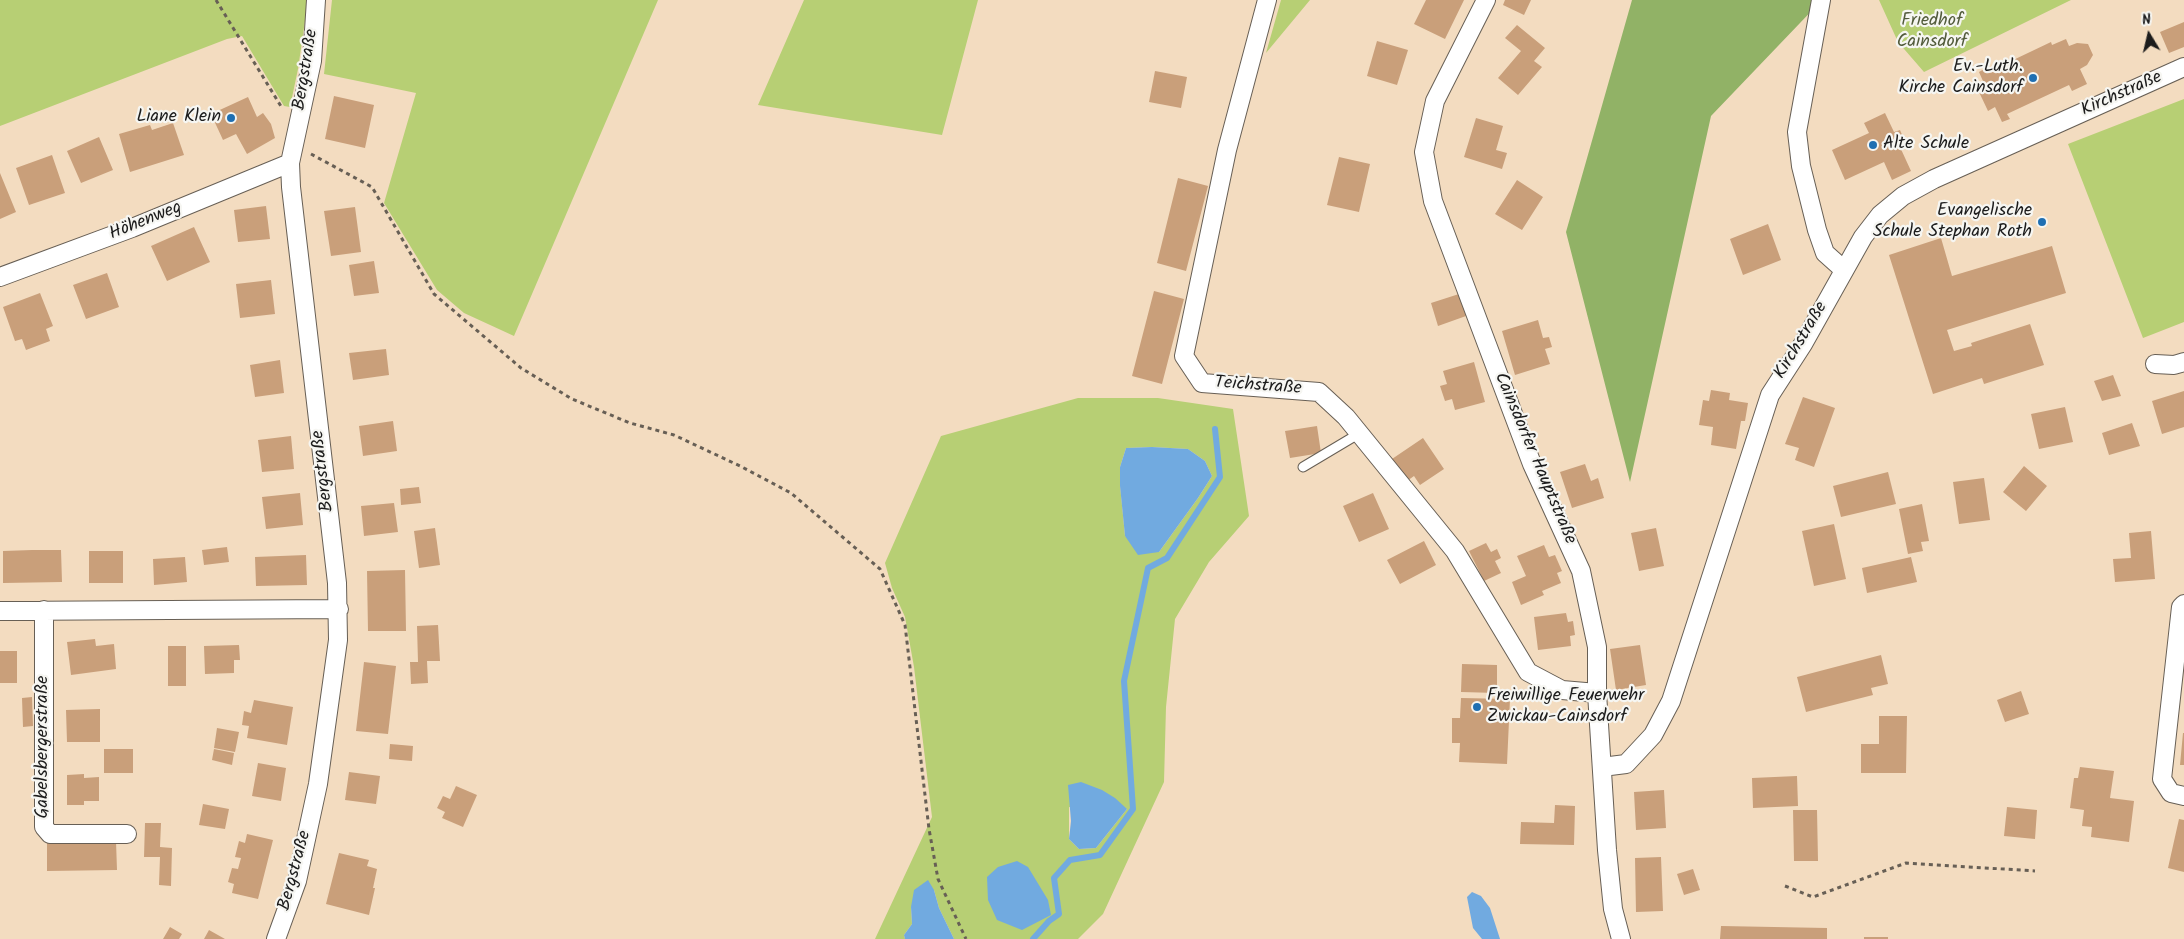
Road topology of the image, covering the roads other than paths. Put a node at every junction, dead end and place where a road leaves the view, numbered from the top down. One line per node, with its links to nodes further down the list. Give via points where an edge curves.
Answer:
1 (316, 0): 6 (street, Bergstraße, via 312,61)
2 (1268, 0): 11 (street, Teichstraße, via 1227,150 1184,356 1202,383 1319,392)
3 (1486, 0): 17 (street, Cainsdorfer Hauptstraße, via 1435,101 1424,152 1434,201 1532,464 1581,570 1597,647)
4 (1821, 0): 7 (street, via 1797,132 1800,166 1817,230 1825,253)
5 (2184, 67): 7 (street, Kirchstraße, via 1934,179 1903,196 1880,215)
6 (292, 156): 8 (street, Höhenweg, via 132,228); 14 (street, Bergstraße, via 291,186)
7 (1844, 270): 18 (street, Kirchstraße, via 1770,395 1672,701 1653,735 1626,764)
8 (0, 277)
9 (2184, 362): 10 (street)
10 (2155, 364)
11 (1360, 433): 12 (lane); 17 (street, Teichstraße, via 1455,551 1528,672 1562,690)
12 (1303, 468)
13 (2184, 604): 19 (street, via 2162,779 2171,793)
14 (338, 609): 15 (street); 21 (street, Bergstraße, via 338,640 318,784 297,881)
15 (44, 610): 16 (street); 20 (street, Gabelsbergerstraße, via 44,827 50,834)
16 (0, 611)
17 (1597, 693): 18 (street, Cainsdorfer Hauptstraße)
18 (1602, 767): 22 (street, Cainsdorfer Hauptstraße, via 1613,909)
19 (2184, 796)
20 (127, 834)
21 (276, 939)
22 (1621, 939)

